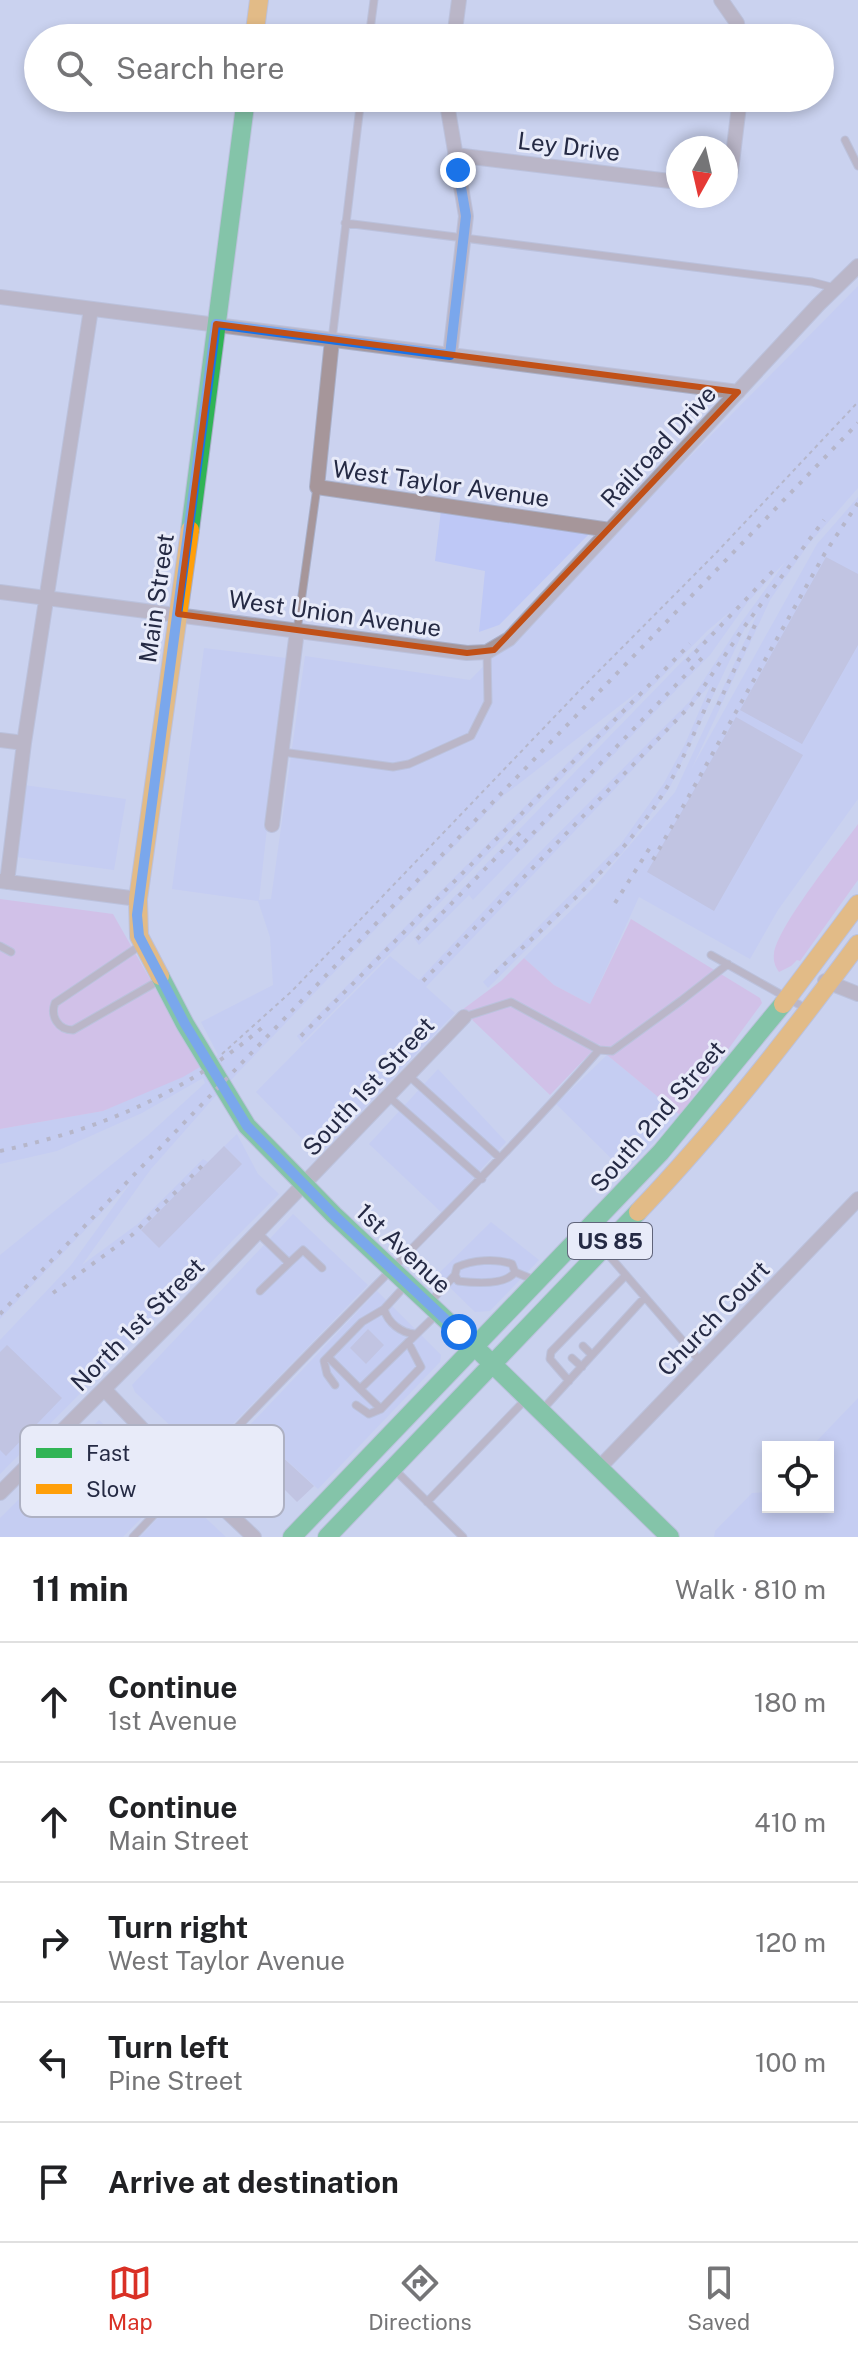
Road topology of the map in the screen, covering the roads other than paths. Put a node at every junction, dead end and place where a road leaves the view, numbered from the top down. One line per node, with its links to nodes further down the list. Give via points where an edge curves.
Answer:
1 (259, 0): 5 (main road)
2 (374, 0): 6 (lane)
3 (459, 0): 7 (street)
4 (721, 0): 8 (street)
5 (256, 24)
6 (371, 24)
7 (456, 24)
8 (737, 24)
9 (244, 112): 24 (main road, Main Street)
10 (359, 112): 18 (lane)
11 (448, 112): 15 (street)
12 (738, 112): 13 (street)
13 (735, 136)
14 (845, 140): 16 (lane)
15 (455, 155): 17 (street, Ley Drive); 19 (street)
16 (858, 166)
17 (666, 181)
18 (345, 223): 19 (lane); 25 (lane)
19 (465, 238): 21 (lane); 26 (street)
20 (858, 266): 21 (street, Railroad Drive)
21 (835, 288): 27 (street, Railroad Drive)
22 (0, 297): 23 (street)
23 (91, 309): 24 (street); 31 (street)
24 (216, 324): 25 (street); 32 (main road, Main Street)
25 (332, 340): 26 (street); 28 (street, West Taylor Avenue)
26 (450, 355): 27 (street)
27 (738, 392): 29 (street, Railroad Drive)
28 (317, 487): 29 (street, West Taylor Avenue); 33 (lane)
29 (610, 530): 34 (street, Railroad Drive, via 509,639)
30 (0, 592): 31 (street, West Union Avenue)
31 (48, 598): 32 (street, West Union Avenue); 36 (street)
32 (178, 614): 33 (street, West Union Avenue); 40 (main road, Main Street)
33 (297, 631): 34 (street, West Union Avenue); 37 (street)
34 (487, 652): 37 (lane, via 488,702 471,736 393,767)
35 (0, 740): 36 (street)
36 (24, 743): 39 (street)
37 (282, 752): 38 (street)
38 (272, 825)
39 (4, 882): 40 (street)
40 (138, 899): 42 (main road, Main Street)
41 (858, 904): 48 (main road, South 2nd Street / US 85)
42 (144, 944): 49 (main road, Main Street); 49 (lane, via 55,1003 55,1019 73,1030)
43 (858, 944): 50 (main road, South 2nd Street / US 85)
44 (0, 946): 45 (lane)
45 (11, 952)
46 (711, 955): 47 (lane)
47 (728, 964): 52 (lane); 55 (lane, via 612,1051)
48 (808, 969): 50 (street); 52 (main road, South 2nd Street / US 85)
49 (162, 979): 57 (main road, Main Street)
50 (828, 983): 51 (street); 53 (main road, South 2nd Street / US 85)
51 (855, 989)
52 (788, 997): 53 (lane); 71 (main road, South 2nd Street / US 85, via 707,1100)
53 (809, 1010): 64 (main road, South 2nd Street / US 85, via 725,1116)
54 (464, 1017): 55 (lane, via 511,1002); 56 (street, South 1st Street)
55 (599, 1050): 59 (lane)
56 (408, 1075): 58 (street, South 1st Street); 59 (lane)
57 (221, 1084): 61 (main road, 1st Avenue, via 247,1126)
58 (388, 1096): 60 (lane); 61 (street, South 1st Street)
59 (500, 1158): 60 (lane)
60 (482, 1179): 67 (lane)
61 (304, 1185): 63 (street, North 1st Street); 67 (main road, 1st Avenue)
62 (858, 1199): 90 (street, Church Court)
63 (258, 1233): 65 (lane); 95 (street, North 1st Street)
64 (603, 1249): 70 (lane); 91 (main road, South 2nd Street / US 85)
65 (289, 1263): 66 (lane, via 303,1250); 73 (lane)
66 (322, 1268)
67 (392, 1269): 72 (main road, 1st Avenue); 104 (lane)
68 (515, 1272): 69 (lane, via 505,1280 467,1282); 69 (lane, via 512,1264 502,1261 478,1262 457,1267); 71 (lane)
69 (455, 1275): 75 (lane)
70 (626, 1275): 74 (lane); 93 (lane, via 551,1352 550,1359)
71 (538, 1282): 86 (main road, South 2nd Street / US 85)
72 (407, 1284): 75 (main road, 1st Avenue); 76 (lane)
73 (260, 1291)
74 (645, 1297): 78 (lane); 90 (lane)
75 (434, 1308): 81 (lane); 86 (main road, 1st Avenue)
76 (384, 1309): 81 (lane, via 405,1334); 88 (lane, via 362,1322)
77 (614, 1314): 78 (lane)
78 (622, 1322): 80 (lane)
79 (604, 1325): 80 (lane)
80 (612, 1333): 84 (lane)
81 (415, 1334): 83 (lane)
82 (594, 1336): 84 (lane)
83 (408, 1342): 96 (lane); 97 (lane, via 421,1367)
84 (602, 1344): 87 (lane)
85 (583, 1346): 87 (lane)
86 (476, 1348): 91 (main road, 1st Avenue); 101 (main road, US 85)
87 (592, 1355): 92 (lane)
88 (328, 1357): 94 (lane, via 324,1366); 96 (lane)
89 (572, 1358): 92 (lane)
90 (701, 1362): 105 (street, Church Court)
91 (494, 1365): 98 (main road, 1st Avenue); 106 (main road, US 85)
92 (582, 1367): 93 (lane)
93 (569, 1381): 98 (lane)
94 (335, 1385)
95 (104, 1389): 102 (street, North 1st Street); 103 (street)
96 (360, 1389): 100 (lane)
97 (390, 1400): 100 (lane); 101 (lane)
98 (534, 1404): 105 (main road, 1st Avenue); 109 (lane)
99 (356, 1405): 100 (lane, via 369,1414)
100 (381, 1409)
101 (408, 1418): 114 (main road, US 85)
102 (68, 1425)
103 (139, 1425)
104 (240, 1425)
105 (600, 1467): 117 (main road, 1st Avenue)
106 (394, 1469): 109 (lane); 115 (main road, US 85)
107 (20, 1473): 108 (street, North 1st Street)
108 (0, 1493)
109 (427, 1502): 116 (lane)
110 (152, 1517): 112 (lane)
111 (233, 1517): 113 (street)
112 (133, 1537)
113 (254, 1537)
114 (292, 1537)
115 (327, 1537)
116 (463, 1537)
117 (670, 1537)

